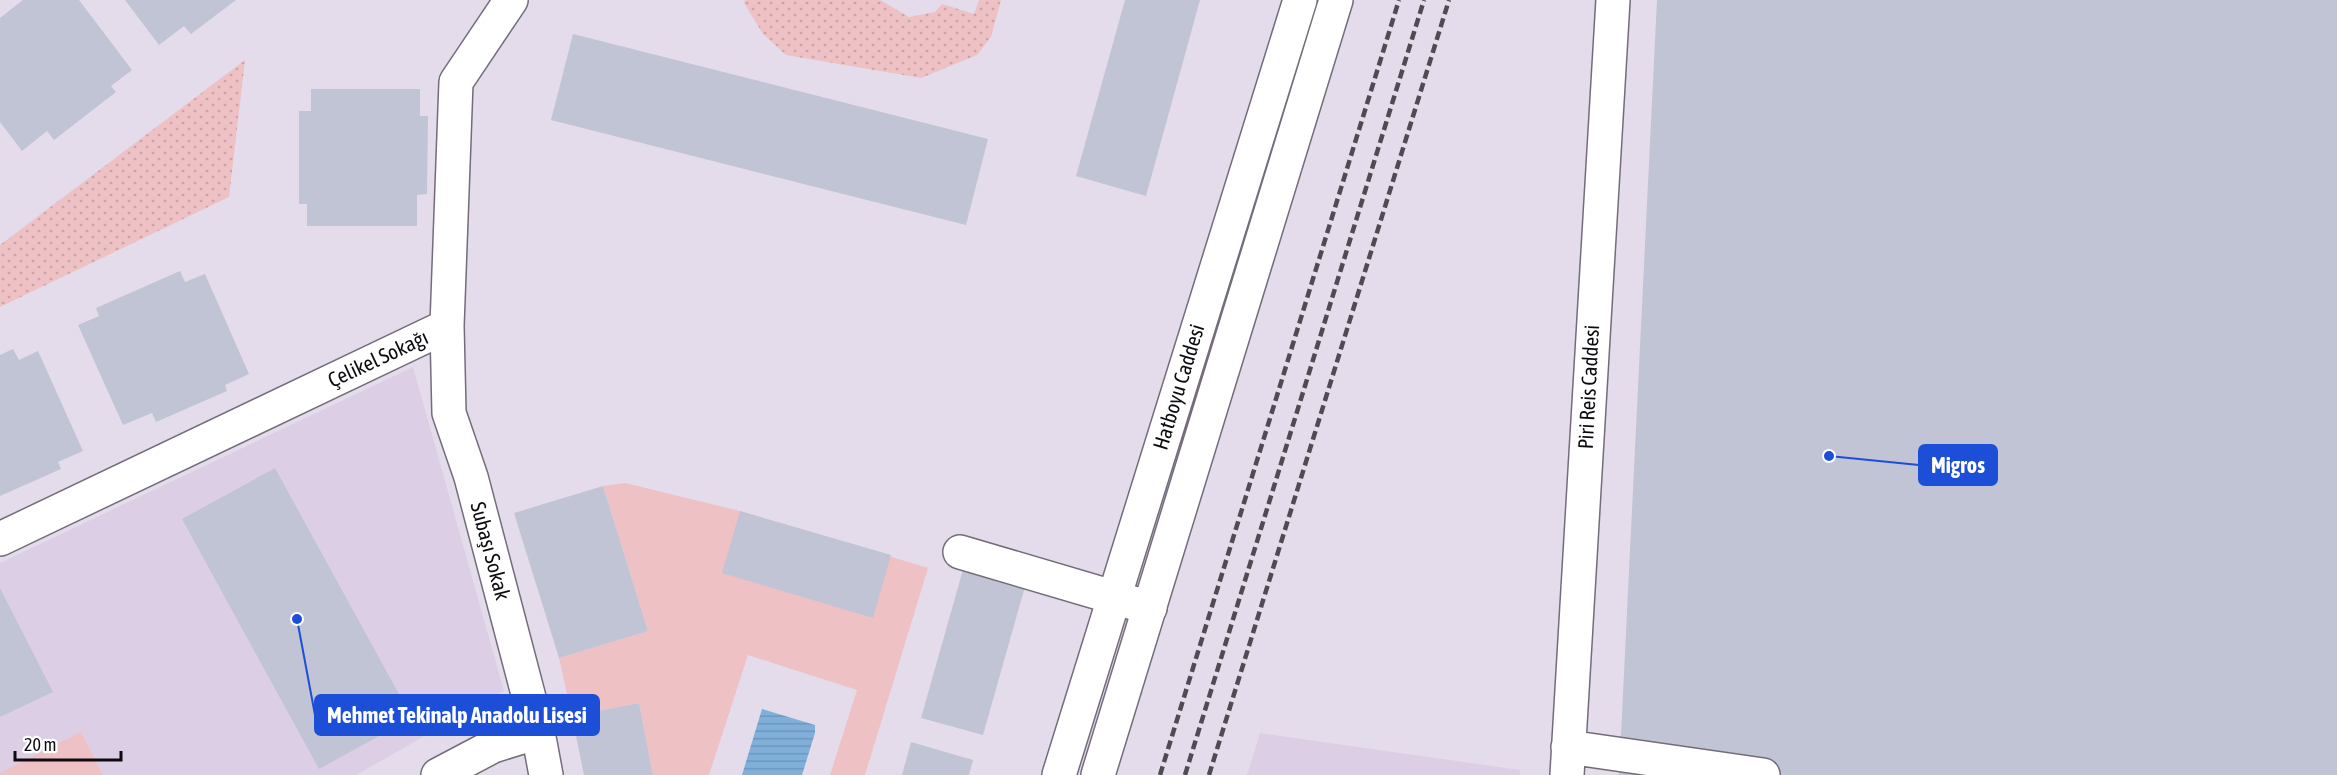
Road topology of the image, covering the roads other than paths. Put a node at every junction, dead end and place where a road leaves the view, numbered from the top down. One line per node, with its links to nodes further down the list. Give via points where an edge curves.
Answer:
1 (511, 0): 5 (street, Çelikel Sokağı, via 456,82)
2 (1300, 0): 8 (street, Hatboyu Caddesi)
3 (1336, 0): 9 (street, Hatboyu Caddesi)
4 (1614, 0): 11 (street, Piri Reis Caddesi)
5 (447, 326): 6 (street, Çelikel Sokağı); 10 (street, Subaşı Sokak, via 449,413 471,477)
6 (0, 539)
7 (960, 552): 8 (street)
8 (1112, 598): 9 (street); 14 (street, Hatboyu Caddesi)
9 (1150, 608): 15 (street, Hatboyu Caddesi)
10 (538, 732): 12 (street, via 493,746); 13 (street, Subaşı Sokak)
11 (1568, 761): 16 (street)
12 (438, 775)
13 (546, 775)
14 (1059, 775)
15 (1098, 775)
16 (1762, 775)

